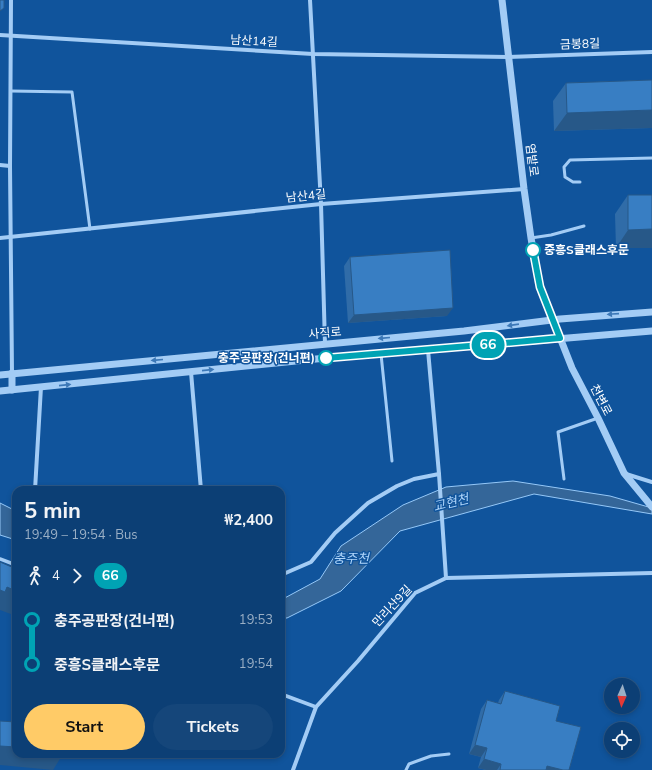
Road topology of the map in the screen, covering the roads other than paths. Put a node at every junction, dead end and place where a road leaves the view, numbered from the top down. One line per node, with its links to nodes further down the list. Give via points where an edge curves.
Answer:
1 (11, 0): 5 (street)
2 (310, 0): 7 (street)
3 (502, 0): 8 (street, 염밭로)
4 (0, 35): 5 (street, 남산14길)
5 (11, 36): 7 (street, 남산14길); 9 (street)
6 (652, 52): 8 (street, 금봉8길)
7 (314, 54): 8 (street, 남산14길); 15 (street)
8 (508, 57): 14 (street, 염밭로)
9 (11, 91): 12 (street); 17 (lane, via 72,92)
10 (652, 158): 13 (lane, via 570,160 564,168 565,177 573,182)
11 (0, 165): 12 (street)
12 (10, 166): 18 (street)
13 (580, 182)
14 (524, 189): 15 (street, 남산4길); 20 (street, 염밭로)
15 (321, 204): 17 (street, 남산4길); 25 (street)
16 (584, 226): 20 (lane)
17 (90, 228): 18 (street, 남산4길)
18 (10, 237): 19 (street, 남산4길); 30 (street)
19 (0, 238)
20 (531, 238): 22 (street, 염밭로, via 540,287)
21 (652, 312): 22 (street, 사직로, one-way to 22)
22 (552, 320): 24 (street, 천변로); 25 (street, 사직로, one-way to 25)
23 (652, 330): 24 (street, 사직로)
24 (560, 338): 26 (street, 사직로); 34 (street, 천변로, via 572,368)
25 (325, 344): 30 (street, 사직로, one-way to 30)
26 (428, 350): 27 (street, 사직로); 37 (street)
27 (381, 354): 28 (street, 사직로, one-way to 27); 35 (lane)
28 (191, 372): 31 (street, 사직로, one-way to 28); 41 (street)
29 (0, 374): 30 (street, 사직로)
30 (12, 374): 32 (street)
31 (41, 387): 32 (street, 사직로); 40 (street)
32 (12, 390): 33 (street, 사직로)
33 (0, 391)
34 (598, 418): 36 (street, 천변로); 38 (lane, via 558,432)
35 (392, 461)
36 (624, 473): 39 (street); 42 (street, 천변로)
37 (439, 474): 45 (street, via 414,479 368,503 335,534 311,562); 47 (street)
38 (564, 479)
39 (652, 482)
40 (35, 486)
41 (201, 486)
42 (652, 507)
43 (0, 559): 44 (street)
44 (12, 564)
45 (285, 573)
46 (652, 573): 47 (street, 만리산9길)
47 (446, 578): 49 (street, 만리산9길, via 415,593)
48 (285, 695): 49 (street)
49 (316, 707): 51 (street, 만리산9길)
50 (449, 754): 52 (lane, via 431,756 409,764)
51 (292, 770)
52 (406, 770)

